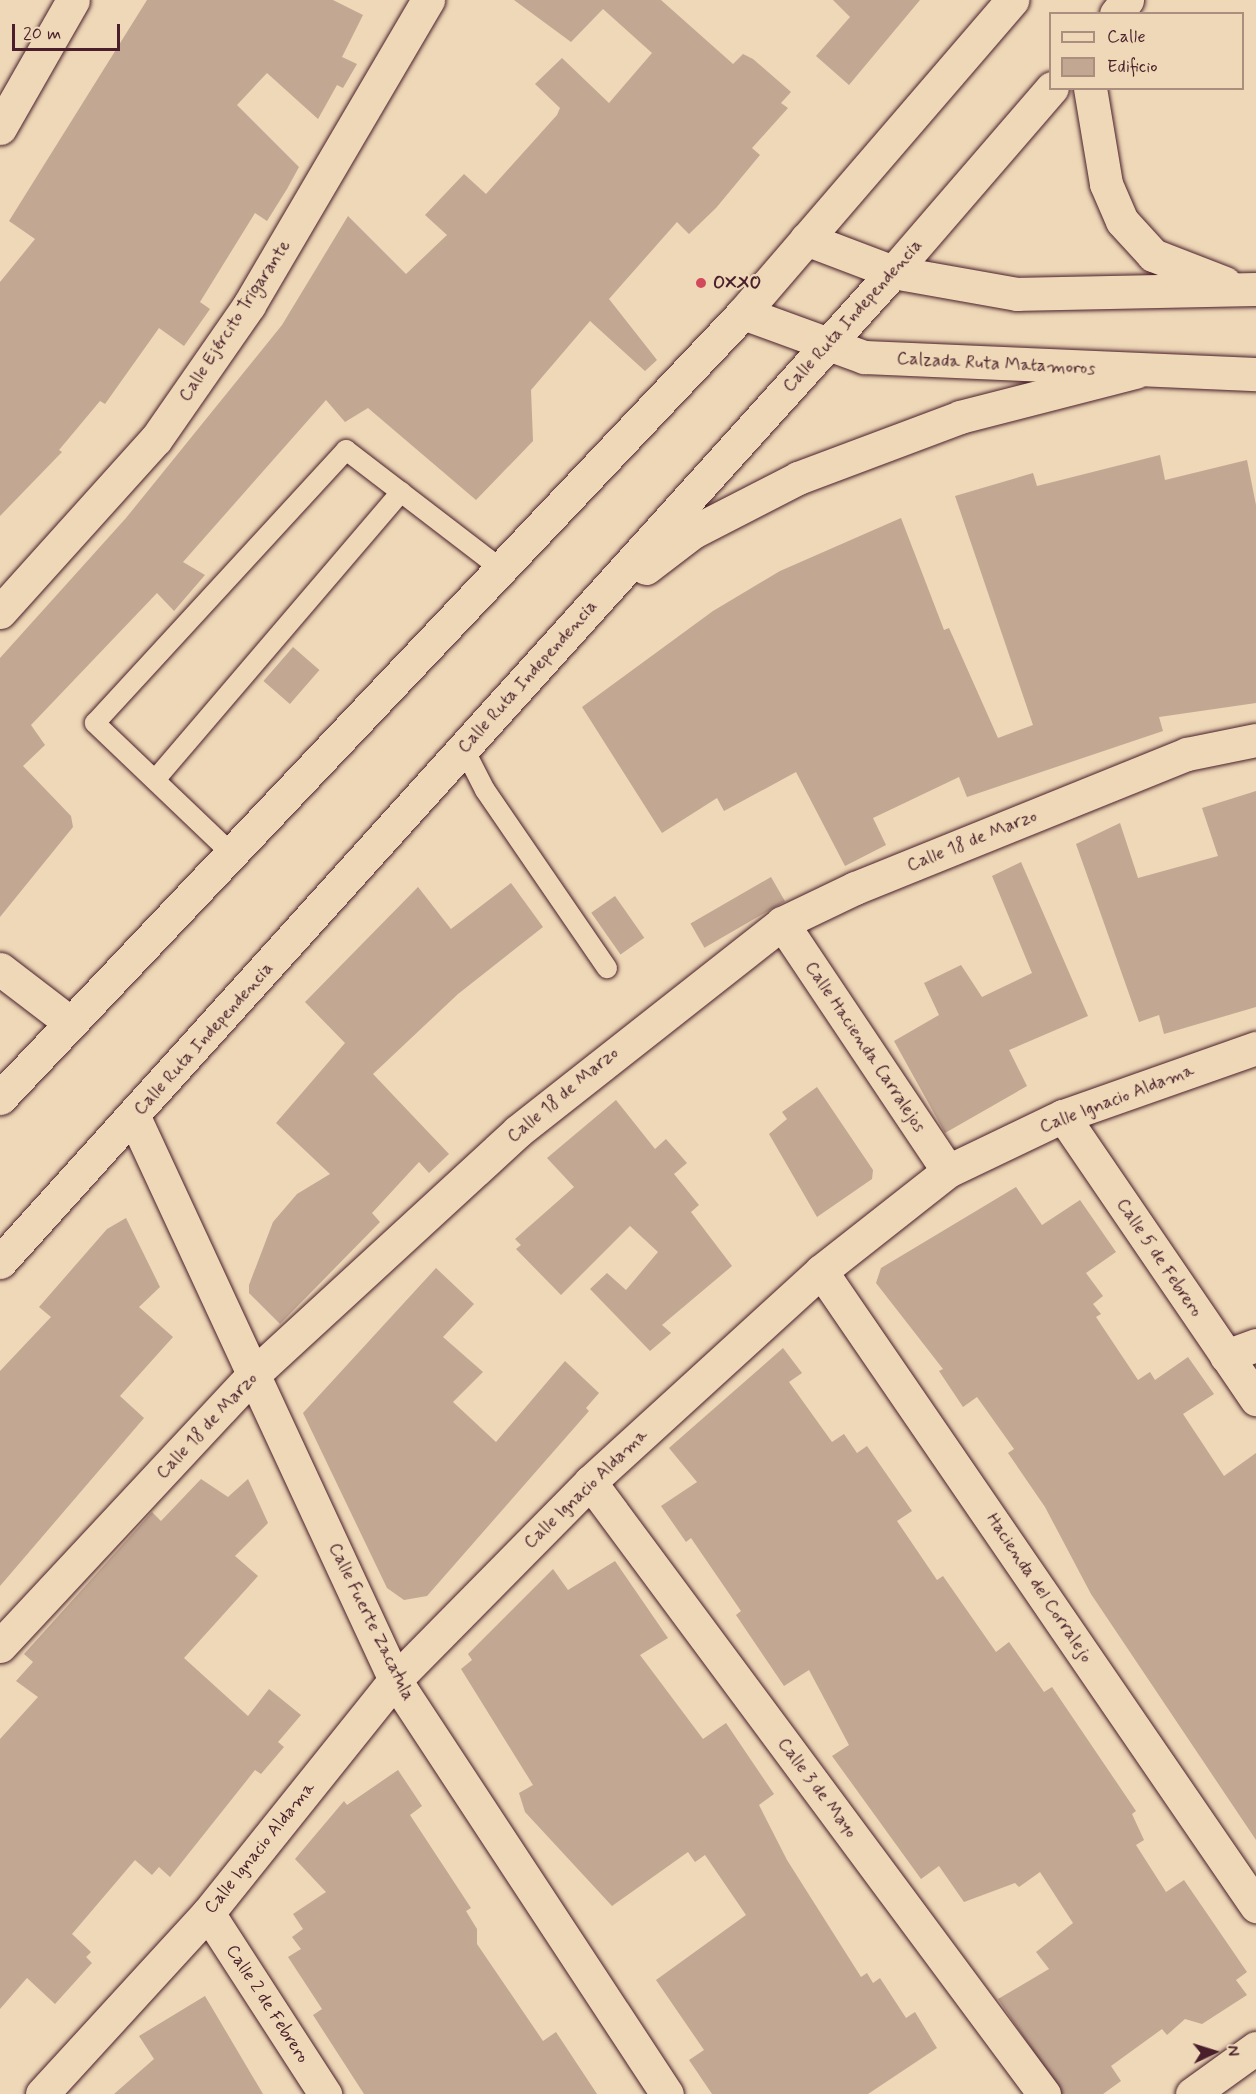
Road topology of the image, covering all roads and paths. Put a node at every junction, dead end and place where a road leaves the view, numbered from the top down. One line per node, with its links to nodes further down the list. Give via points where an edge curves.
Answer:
1 (73, 0): 8 (street)
2 (428, 0): 18 (street, Calle Ejército Trigarante, via 249,305 156,439)
3 (1012, 0): 9 (street)
4 (1127, 0): 5 (street)
5 (1118, 12)
6 (1050, 90): 10 (street, Calle Ruta Independencia)
7 (1090, 90): 11 (street, via 1107,184 1122,221 1153,255)
8 (0, 128)
9 (806, 239): 10 (street); 12 (street)
10 (893, 272): 11 (street, via 1017,294); 13 (street, Calle Ruta Independencia)
11 (1247, 289)
12 (743, 313): 13 (street, Calzada Ruta Matamoros); 17 (street)
13 (827, 346): 14 (street, Calzada Ruta Matamoros, via 864,357); 19 (street, Calle Ruta Independencia)
14 (1135, 372): 15 (street, Calzada Ruta Matamoros); 19 (street, via 960,417 798,478 693,532)
15 (1256, 374)
16 (401, 492): 17 (lane); 22 (lane); 22 (lane, via 346,450 95,723)
17 (500, 568): 23 (street)
18 (0, 612)
19 (586, 612): 21 (street, Calle Ruta Independencia)
20 (1256, 740): 24 (street, Calle 18 de Marzo, via 1187,754 855,888)
21 (464, 749): 25 (lane, via 485,790); 31 (street, Calle Ruta Independencia)
22 (155, 780): 23 (lane)
23 (230, 852): 27 (street)
24 (782, 923): 32 (street, Calle Hacienda Carralejos); 37 (street, Calle 18 de Marzo, via 518,1131)
25 (607, 968)
26 (0, 969): 27 (street)
27 (68, 1021): 29 (street)
28 (1256, 1048): 30 (street, Calle Ignacio Aldama)
29 (0, 1098)
30 (1063, 1116): 32 (street, Calle Ignacio Aldama); 36 (street, Calle 5 de Febrero)
31 (134, 1117): 33 (street, Calle Ruta Independencia); 37 (street, Calle Fuerte Zacatula)
32 (948, 1171): 34 (street, Calle Ignacio Aldama)
33 (0, 1262)
34 (821, 1271): 39 (street, Calle Ignacio Aldama); 42 (street, Hacienda del Corralejo)
35 (1256, 1345): 36 (street)
36 (1226, 1356): 38 (street, Calle 5 de Febrero)
37 (255, 1373): 40 (street, Calle 18 de Marzo); 41 (street, Calle Fuerte Zacatula)
38 (1256, 1399)
39 (591, 1482): 41 (street, Calle Ignacio Aldama); 48 (street, Calle 3 de Mayo)
40 (0, 1646)
41 (395, 1680): 43 (street, Calle Ignacio Aldama); 47 (street, Calle Fuerte Zacatula)
42 (1256, 1906)
43 (208, 1913): 45 (street, Calle Ignacio Aldama); 46 (street, Calle 2 de Febrero)
44 (1256, 2048): 49 (street)
45 (42, 2094)
46 (325, 2094)
47 (667, 2094)
48 (1044, 2094)
49 (1192, 2094)

